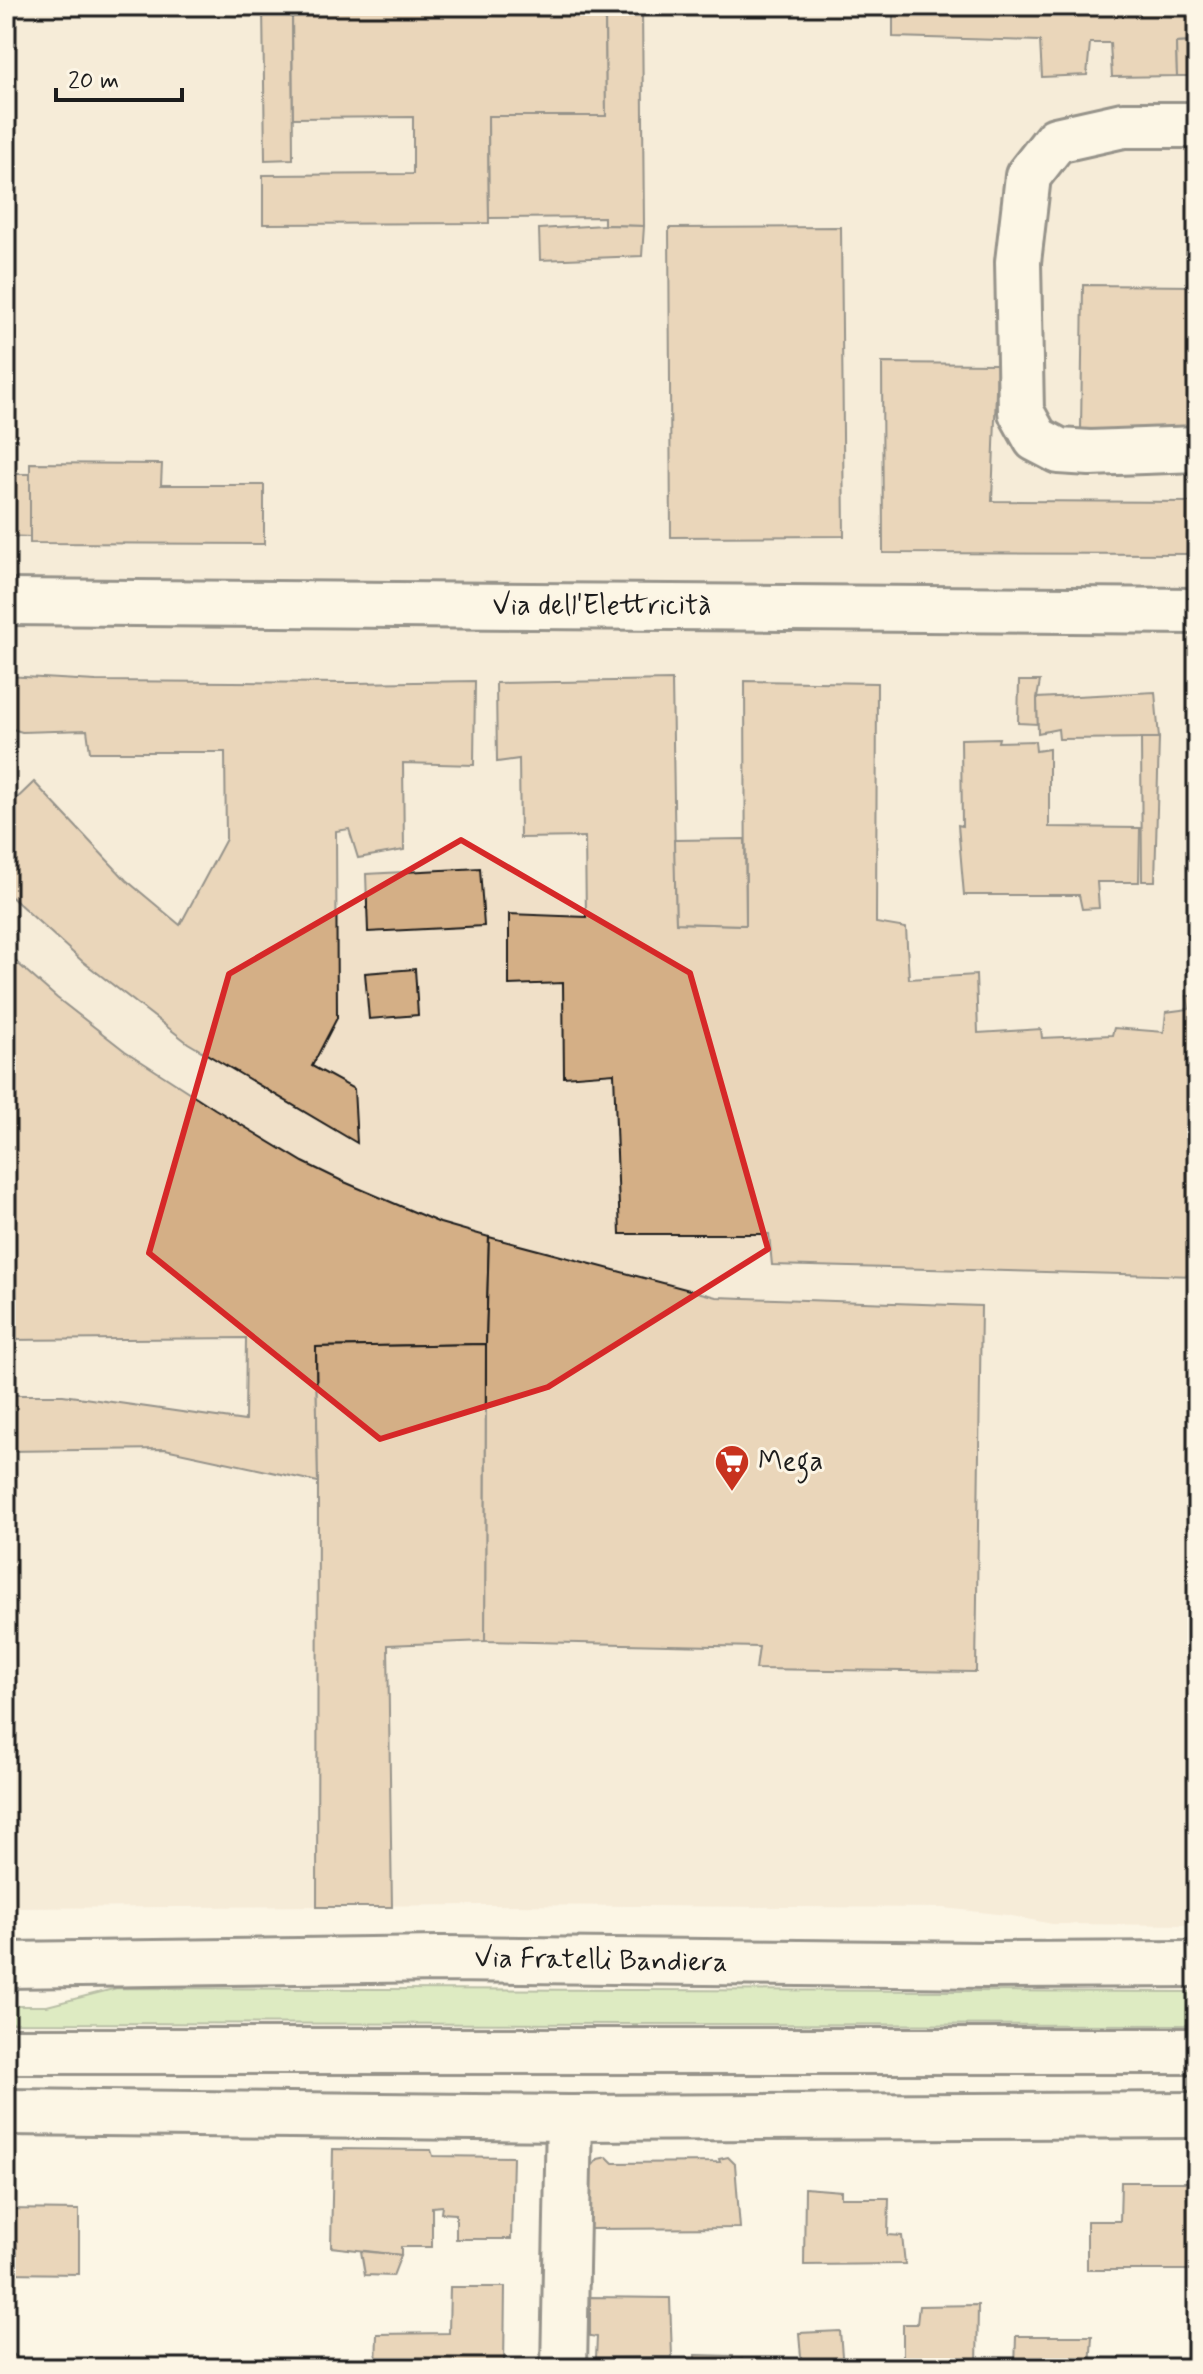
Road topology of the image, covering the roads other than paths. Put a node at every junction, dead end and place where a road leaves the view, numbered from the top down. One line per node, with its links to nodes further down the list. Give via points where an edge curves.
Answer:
1 (1197, 125): 2 (street, via 1123,125 1056,140 1028,176 1018,262 1021,412 1036,439 1059,451 1090,453)
2 (1197, 449)
3 (6, 602): 4 (street, Via dell'Elettricità)
4 (1197, 611)
5 (1197, 1964): 6 (street, Via Fratelli Bandiera, via 441,1959)
6 (6, 1965)
7 (6, 2051): 8 (street)
8 (1197, 2051)
9 (6, 2112): 11 (street)
10 (1197, 2115): 11 (street)
11 (569, 2118): 12 (street)
12 (564, 2368)

